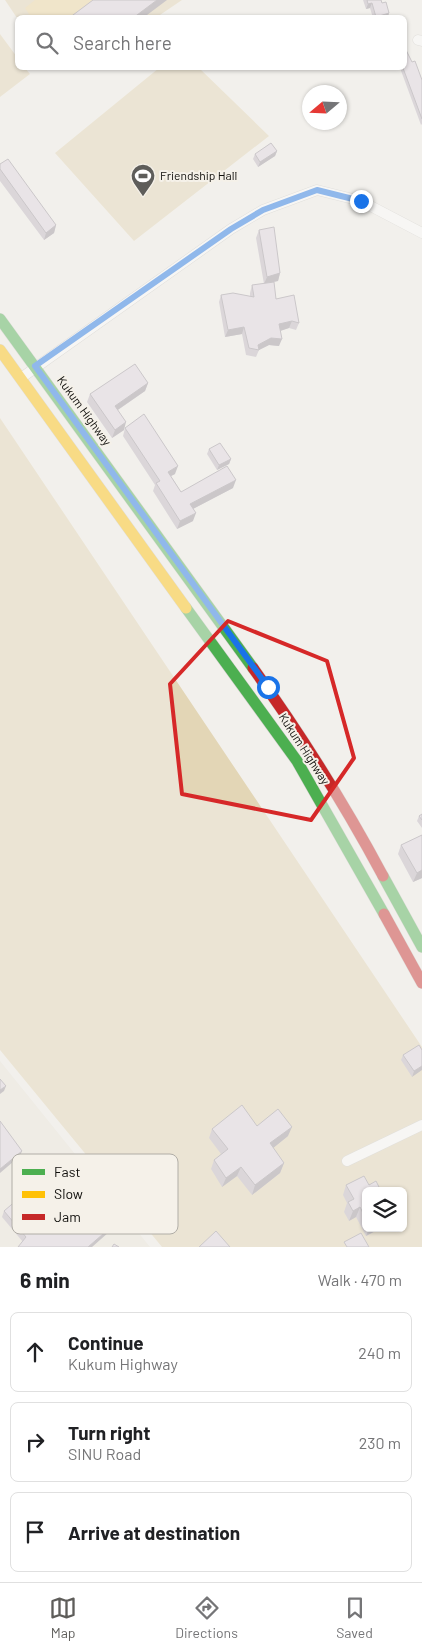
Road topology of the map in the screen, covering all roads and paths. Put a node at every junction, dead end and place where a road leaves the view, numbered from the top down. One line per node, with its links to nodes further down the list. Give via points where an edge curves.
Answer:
1 (422, 233): 4 (street, via 361,201 317,190 284,200 231,229)
2 (0, 319): 4 (main road, Kukum Highway)
3 (0, 350): 5 (main road, Kukum Highway)
4 (35, 366): 5 (street); 6 (main road, Kukum Highway, via 299,732 355,824)
5 (21, 378): 7 (main road, Kukum Highway, via 297,761)
6 (422, 947)
7 (422, 983)
8 (422, 1125): 9 (street)
9 (347, 1161)

